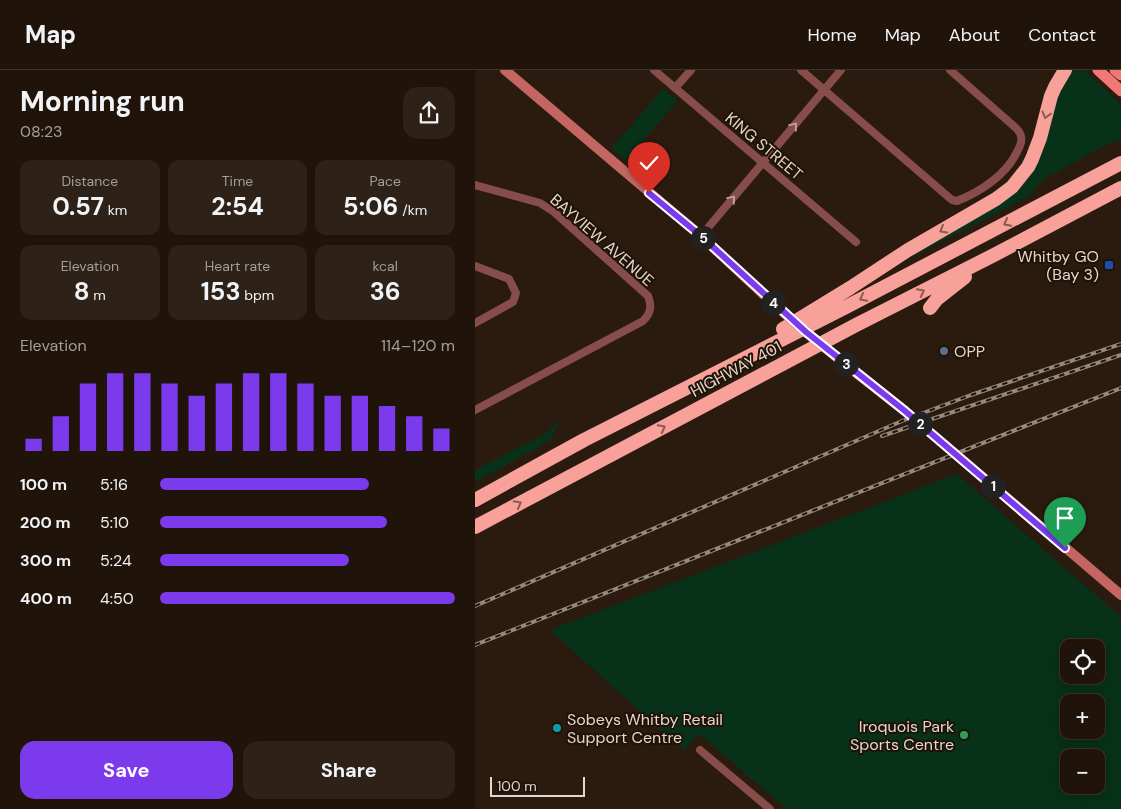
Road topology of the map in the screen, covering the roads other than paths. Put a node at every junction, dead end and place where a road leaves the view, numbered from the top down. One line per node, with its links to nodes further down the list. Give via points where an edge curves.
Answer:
1 (505, 70): 19 (main road)
2 (654, 70): 11 (street, KING STREET)
3 (691, 70): 11 (street)
4 (801, 70): 12 (street)
5 (841, 70): 12 (street)
6 (950, 70): 12 (street, via 1016,128 1022,141 1005,170 989,184 957,201)
7 (1065, 70): 26 (highway, one-way to 26, via 1051,96 1032,159 1005,193 779,332)
8 (1097, 70): 13 (main road)
9 (1115, 70): 10 (main road)
10 (1121, 75)
11 (675, 88): 14 (street, KING STREET)
12 (824, 90): 14 (street, one-way to 12)
13 (1121, 91)
14 (763, 162): 19 (street, one-way to 14); 20 (street, KING STREET)
15 (1121, 162): 26 (highway, HIGHWAY 401, one-way to 26)
16 (475, 185): 25 (street, BAYVIEW AVENUE, via 540,203 555,212 648,296 651,309 643,320)
17 (1121, 188): 21 (highway, HIGHWAY 401)
18 (1121, 199): 21 (highway)
19 (701, 236): 29 (main road, bridge, via 806,332 905,411)
20 (856, 242)
21 (996, 254): 23 (highway, via 937,298); 28 (highway, HIGHWAY 401, one-way to 21)
22 (475, 266): 24 (street, via 509,279 515,292 513,302)
23 (930, 308)
24 (475, 323)
25 (475, 410)
26 (585, 440): 27 (highway, HIGHWAY 401)
27 (475, 500)
28 (475, 527)
29 (1121, 595)
30 (700, 750): 31 (street)
31 (770, 809)

